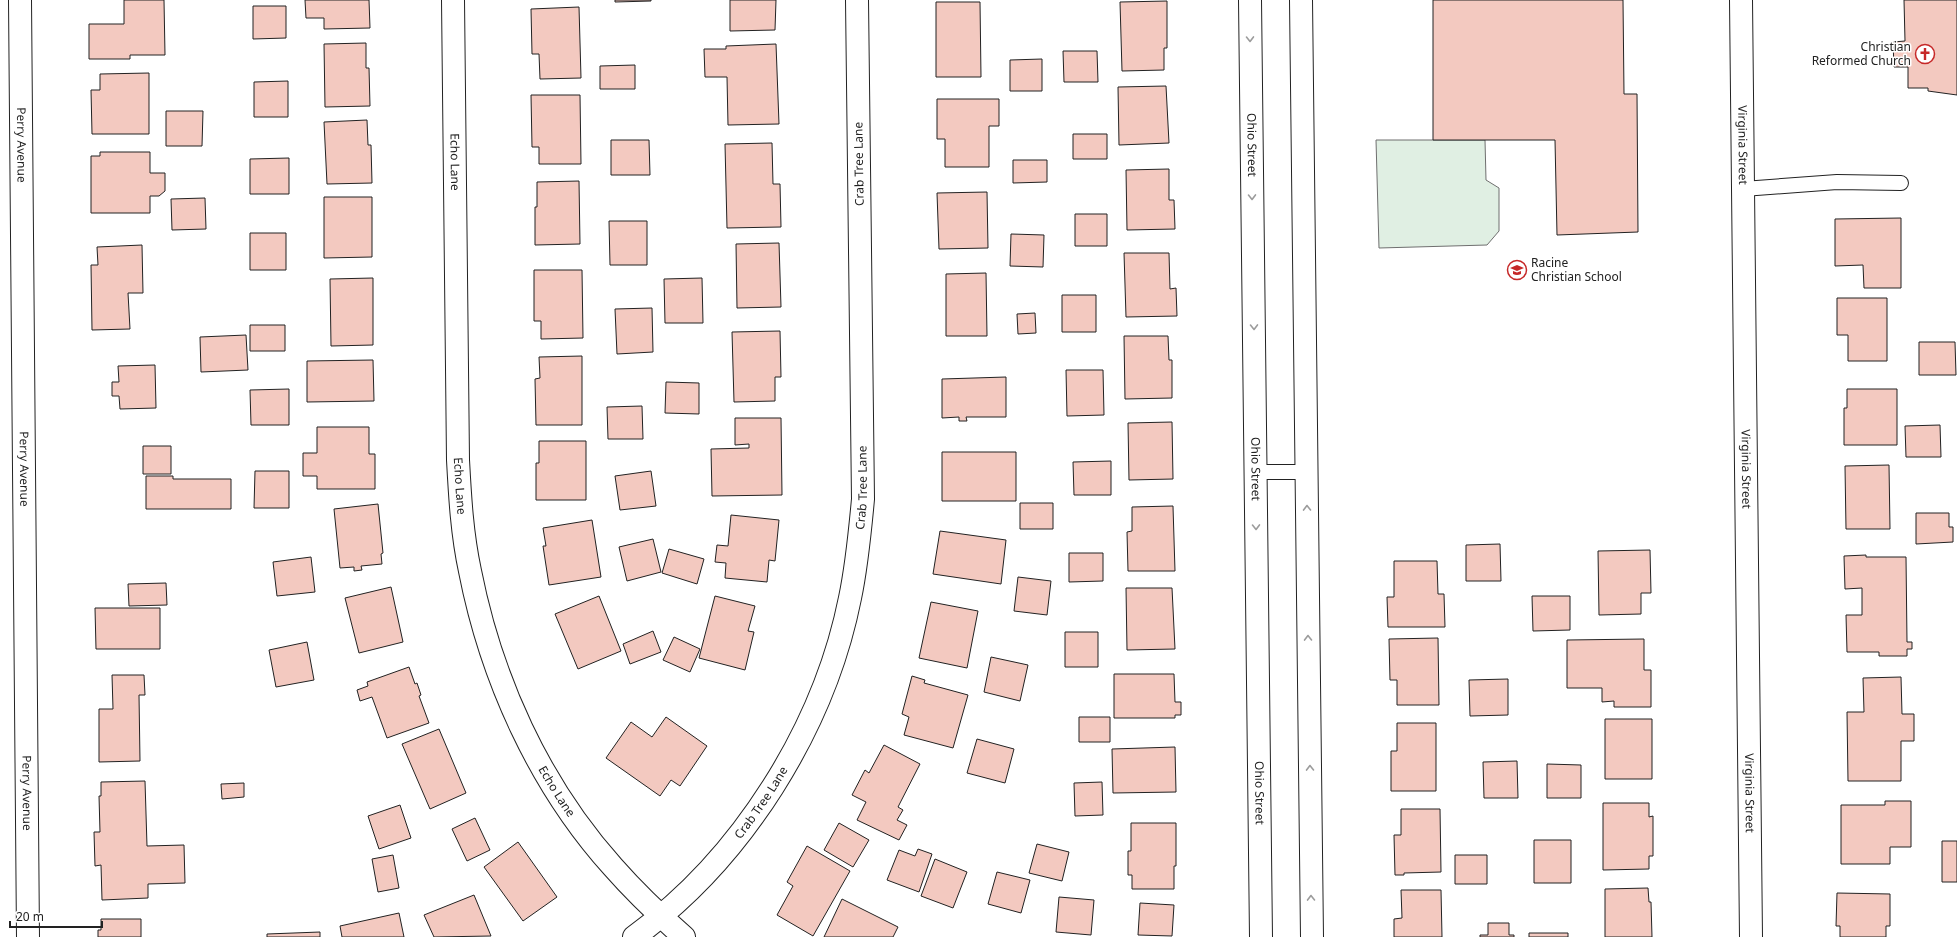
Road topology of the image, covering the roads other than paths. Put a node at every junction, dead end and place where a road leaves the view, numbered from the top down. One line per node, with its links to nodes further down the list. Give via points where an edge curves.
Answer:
1 (20, 0): 12 (street, Perry Avenue)
2 (453, 0): 11 (street, Echo Lane, via 458,460 461,515 482,624 499,677 521,728 547,776 578,823 612,866)
3 (857, 0): 11 (street, Crab Tree Lane, via 863,499 859,549 850,599 837,648 820,696 799,741 774,785 713,866)
4 (1250, 0): 9 (street, Ohio Street, one-way to 9)
5 (1301, 0): 10 (street)
6 (1741, 0): 8 (street, Virginia Street)
7 (1900, 183): 8 (lane, via 1837,182)
8 (1743, 189): 17 (street, Virginia Street)
9 (1256, 472): 10 (lane); 15 (street, Ohio Street, one-way to 15)
10 (1306, 472): 16 (street, one-way to 10)
11 (660, 916): 13 (street, Crab Tree Lane); 14 (street, Echo Lane)
12 (28, 937)
13 (634, 937)
14 (684, 937)
15 (1261, 937)
16 (1312, 937)
17 (1751, 937)

